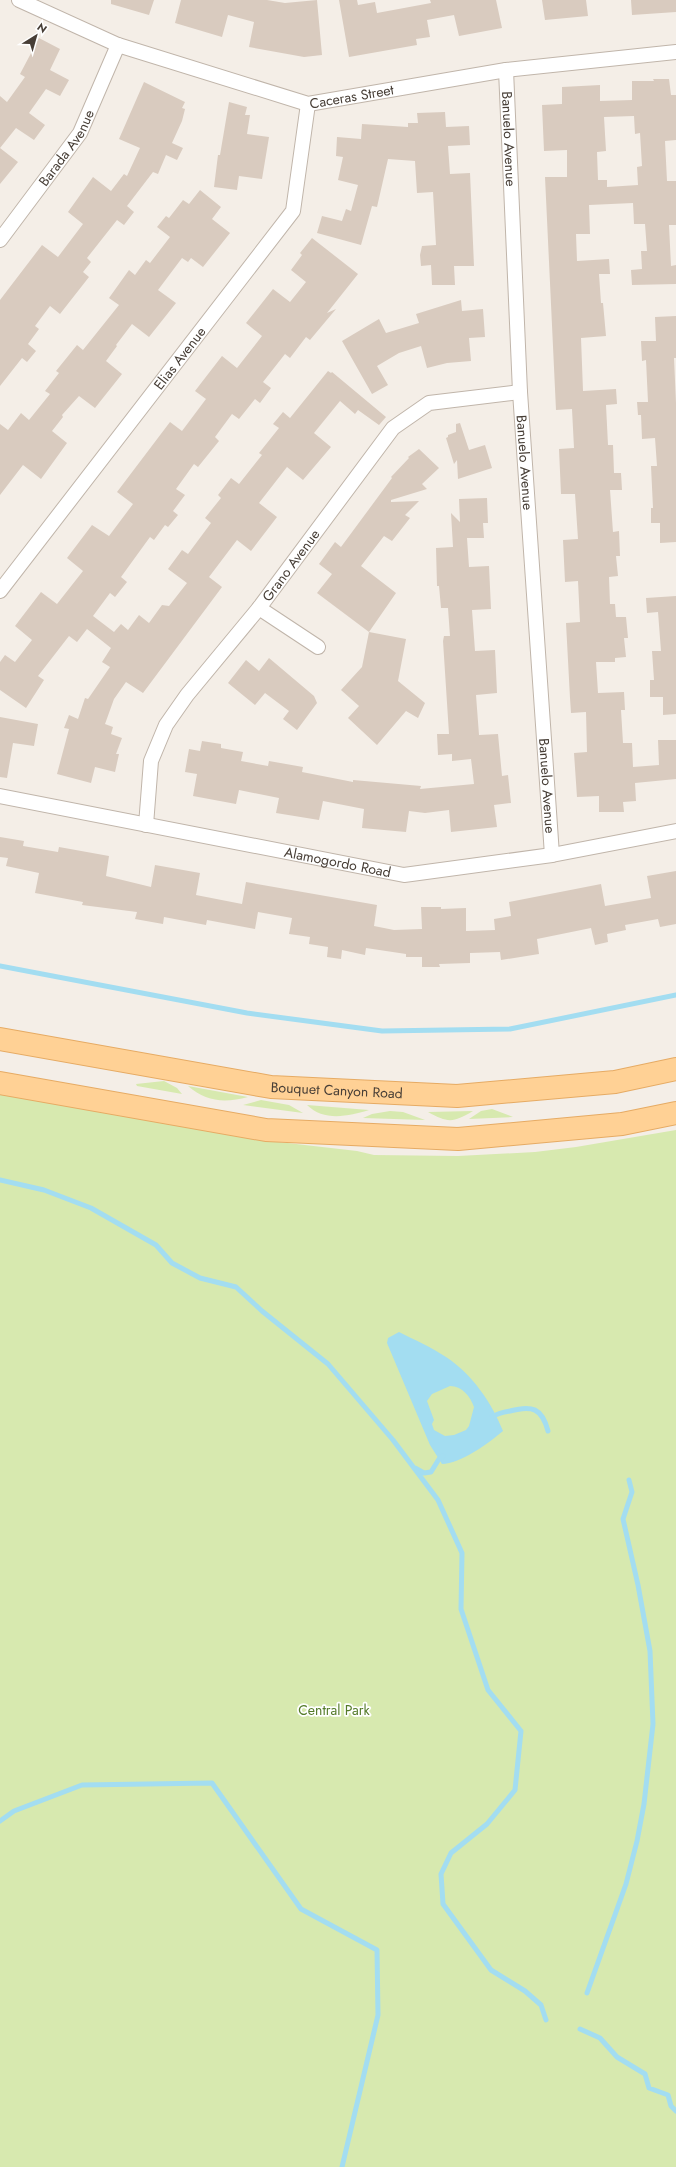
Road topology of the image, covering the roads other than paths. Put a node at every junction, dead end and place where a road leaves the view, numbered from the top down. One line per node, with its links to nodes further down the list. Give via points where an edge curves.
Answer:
1 (18, 0): 2 (street, Caceras Street)
2 (118, 45): 5 (street, Caceras Street); 6 (street, Barada Avenue, via 80,133)
3 (676, 52): 4 (street, Caceras Street)
4 (506, 70): 5 (street, Caceras Street); 7 (street, Banuelo Avenue)
5 (308, 104): 8 (street, Elias Avenue, via 292,211)
6 (0, 240)
7 (520, 392): 9 (street, Grano Avenue, via 429,403 393,428); 14 (street, Banuelo Avenue)
8 (0, 591)
9 (259, 608): 10 (street); 12 (street, Grano Avenue, via 187,694 166,725 151,761)
10 (318, 647)
11 (0, 796): 12 (street, Alamogordo Road)
12 (146, 825): 14 (street, Alamogordo Road, via 404,875)
13 (676, 831): 14 (street, Alamogordo Road)
14 (552, 855)
15 (0, 1039): 16 (main road, Bouquet Canyon Road, via 271,1087 457,1096 615,1082)
16 (676, 1069)
17 (0, 1083): 18 (main road, via 266,1130 458,1139 622,1124)
18 (676, 1113)

